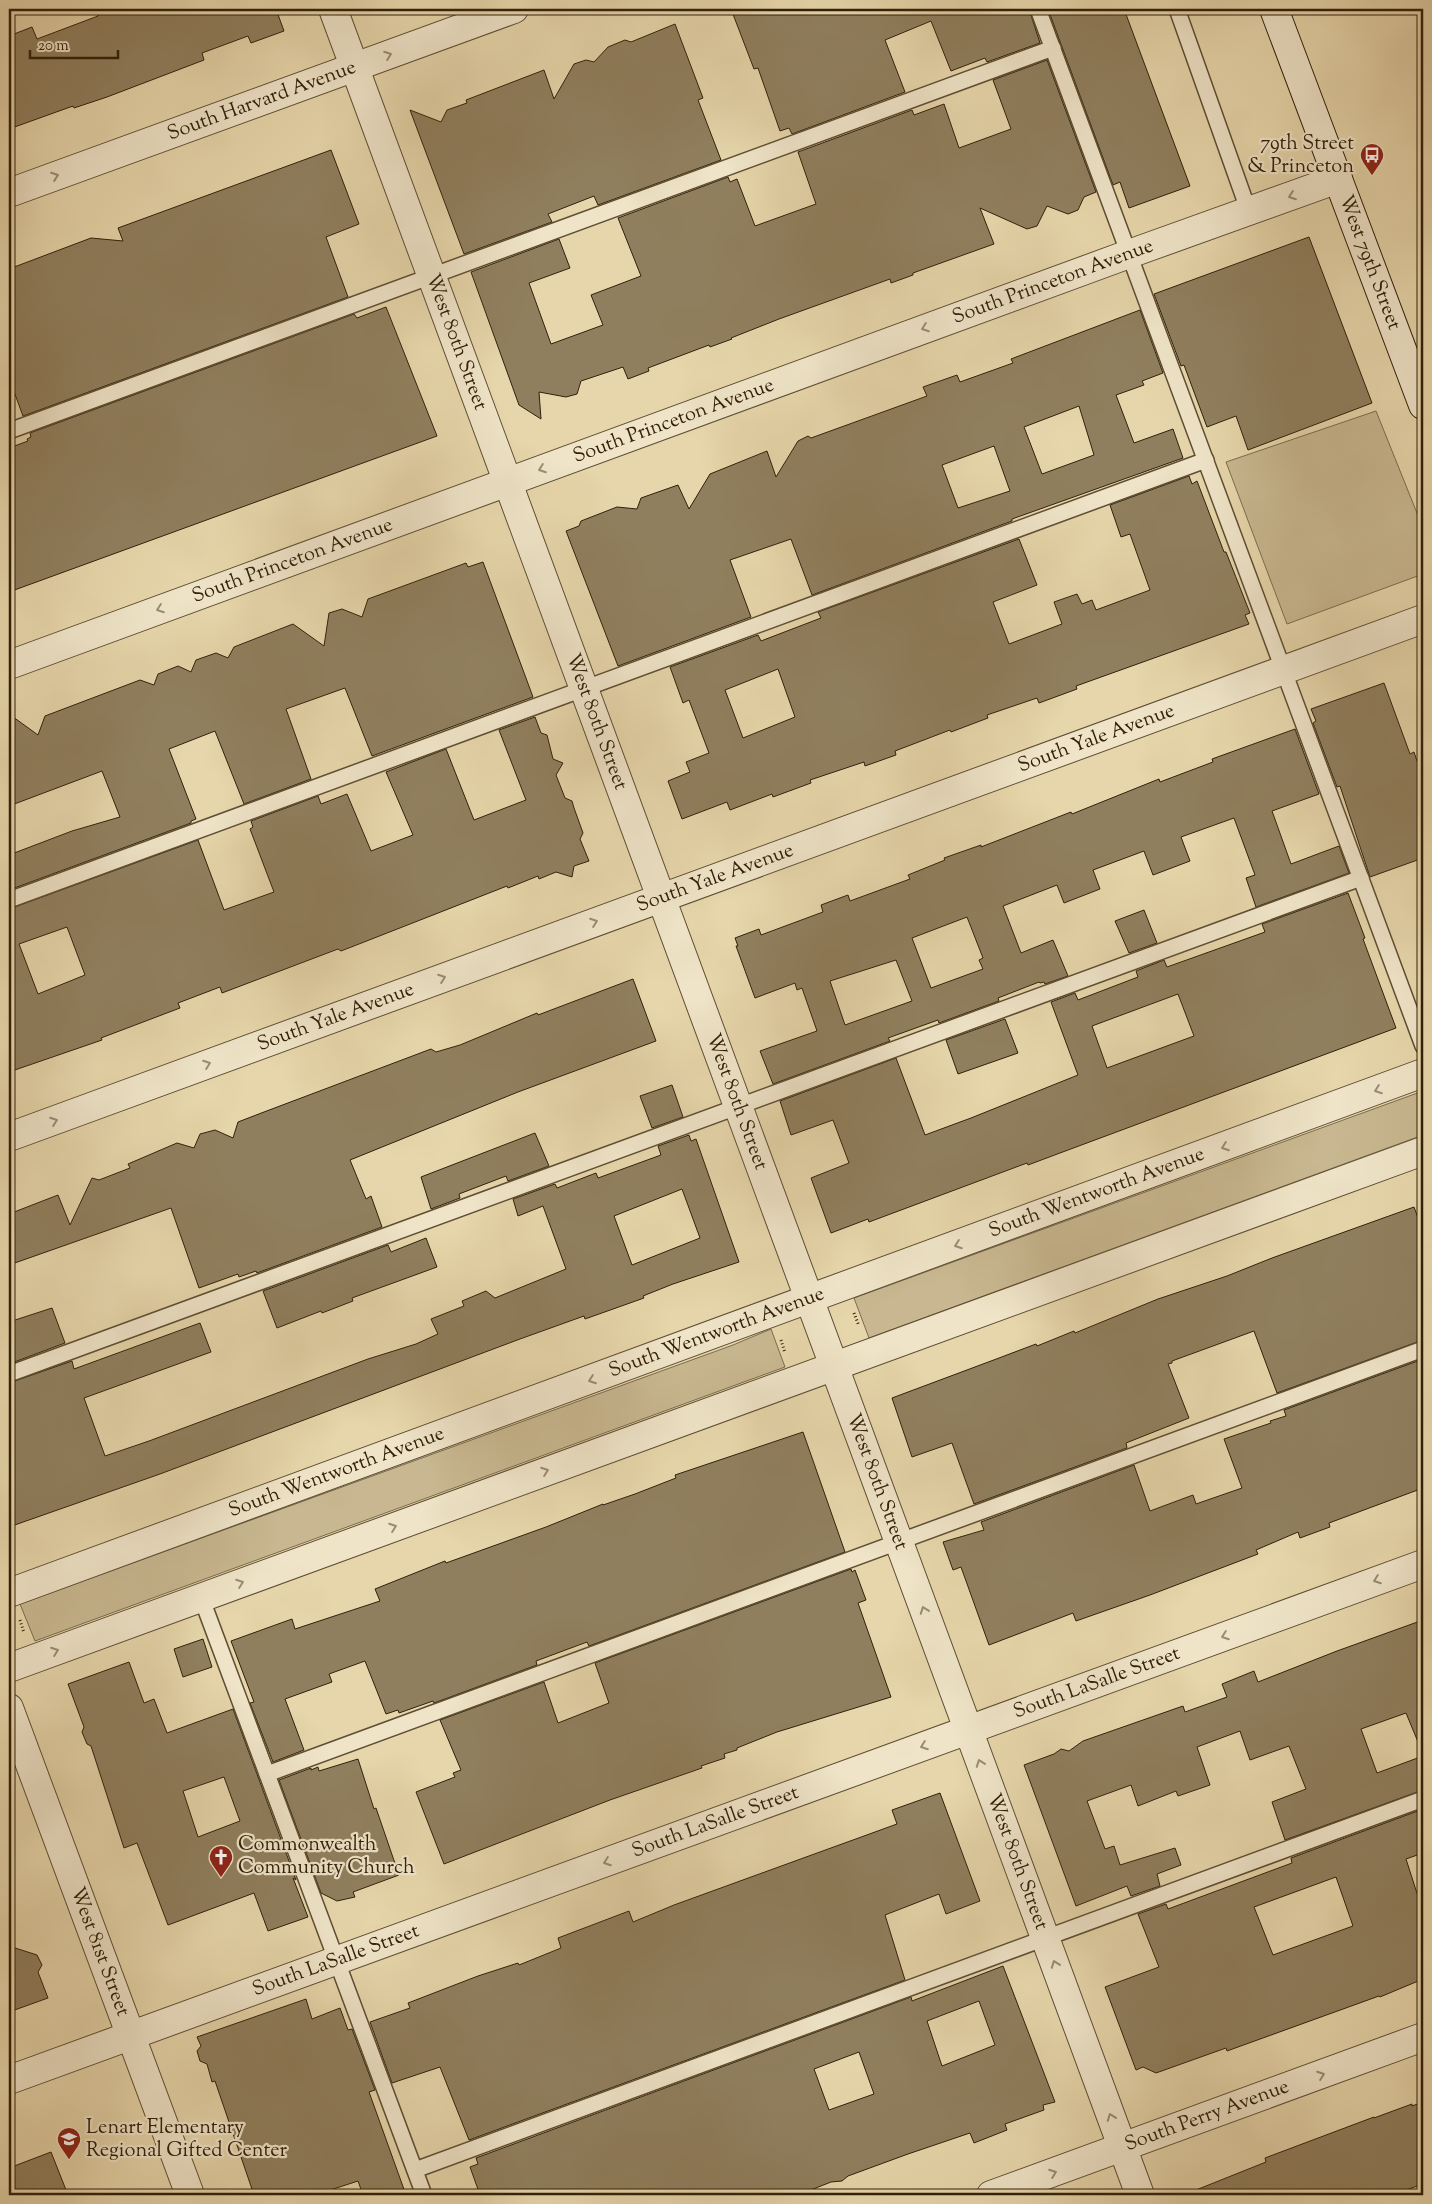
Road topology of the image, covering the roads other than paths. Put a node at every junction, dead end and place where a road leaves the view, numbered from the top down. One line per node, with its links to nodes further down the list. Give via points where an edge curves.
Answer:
1 (333, 9): 7 (street, West 80th Street)
2 (514, 9): 7 (street, South Harvard Avenue, one-way to 2)
3 (1038, 9): 6 (lane)
4 (1177, 9): 10 (lane)
5 (1274, 9): 8 (street, West 79th Street)
6 (1053, 48): 11 (lane); 12 (lane)
7 (354, 67): 9 (street, South Harvard Avenue, one-way to 7); 12 (street, West 80th Street)
8 (1338, 179): 10 (street, South Princeton Avenue, one-way to 10); 13 (street, West 79th Street)
9 (9, 193)
10 (1249, 212): 11 (street, South Princeton Avenue)
11 (1129, 254): 15 (lane); 16 (street, South Princeton Avenue, one-way to 16)
12 (432, 276): 14 (lane); 16 (street, West 80th Street)
13 (1423, 405)
14 (9, 430)
15 (1206, 460): 19 (lane); 20 (lane)
16 (507, 482): 18 (street, South Princeton Avenue, one-way to 18); 20 (street, West 80th Street)
17 (1422, 624): 19 (street, South Yale Avenue)
18 (9, 665)
19 (1284, 670): 21 (lane); 22 (street, South Yale Avenue)
20 (584, 688): 22 (street, West 80th Street); 23 (lane)
21 (1361, 878): 24 (lane); 26 (lane)
22 (661, 897): 26 (street, West 80th Street); 27 (street, South Yale Avenue, one-way to 22)
23 (9, 900)
24 (1423, 1046)
25 (1423, 1073): 29 (street, South Wentworth Avenue, one-way to 29)
26 (738, 1105): 29 (street, West 80th Street); 32 (lane)
27 (9, 1137)
28 (1423, 1150): 31 (street)
29 (809, 1300): 31 (street, West 80th Street); 36 (street, South Wentworth Avenue, one-way to 36)
30 (1423, 1349): 33 (lane)
31 (834, 1366): 33 (street, West 80th Street); 35 (street, one-way to 31)
32 (9, 1374)
33 (899, 1542): 39 (street, West 80th Street, one-way to 33); 40 (lane)
34 (1423, 1564): 39 (street, South LaSalle Street, one-way to 39)
35 (201, 1597): 37 (street, one-way to 35); 40 (lane)
36 (13, 1604)
37 (9, 1668)
38 (9, 1708): 44 (street, West 81st Street)
39 (968, 1730): 42 (street, West 80th Street, one-way to 39); 43 (street, South LaSalle Street, one-way to 43)
40 (268, 1774): 43 (lane)
41 (1423, 1798): 42 (lane)
42 (1045, 1938): 47 (street, West 80th Street, one-way to 42); 48 (lane)
43 (337, 1960): 44 (street, South LaSalle Street); 48 (lane)
44 (130, 2036): 46 (street, South LaSalle Street); 49 (street, West 81st Street)
45 (1423, 2037): 47 (street, South Perry Avenue, one-way to 45)
46 (9, 2080)
47 (1122, 2147): 51 (street, South Perry Avenue, one-way to 47); 52 (street, West 80th Street)
48 (415, 2170): 50 (lane)
49 (190, 2195)
50 (424, 2195)
51 (991, 2195)
52 (1140, 2195)

